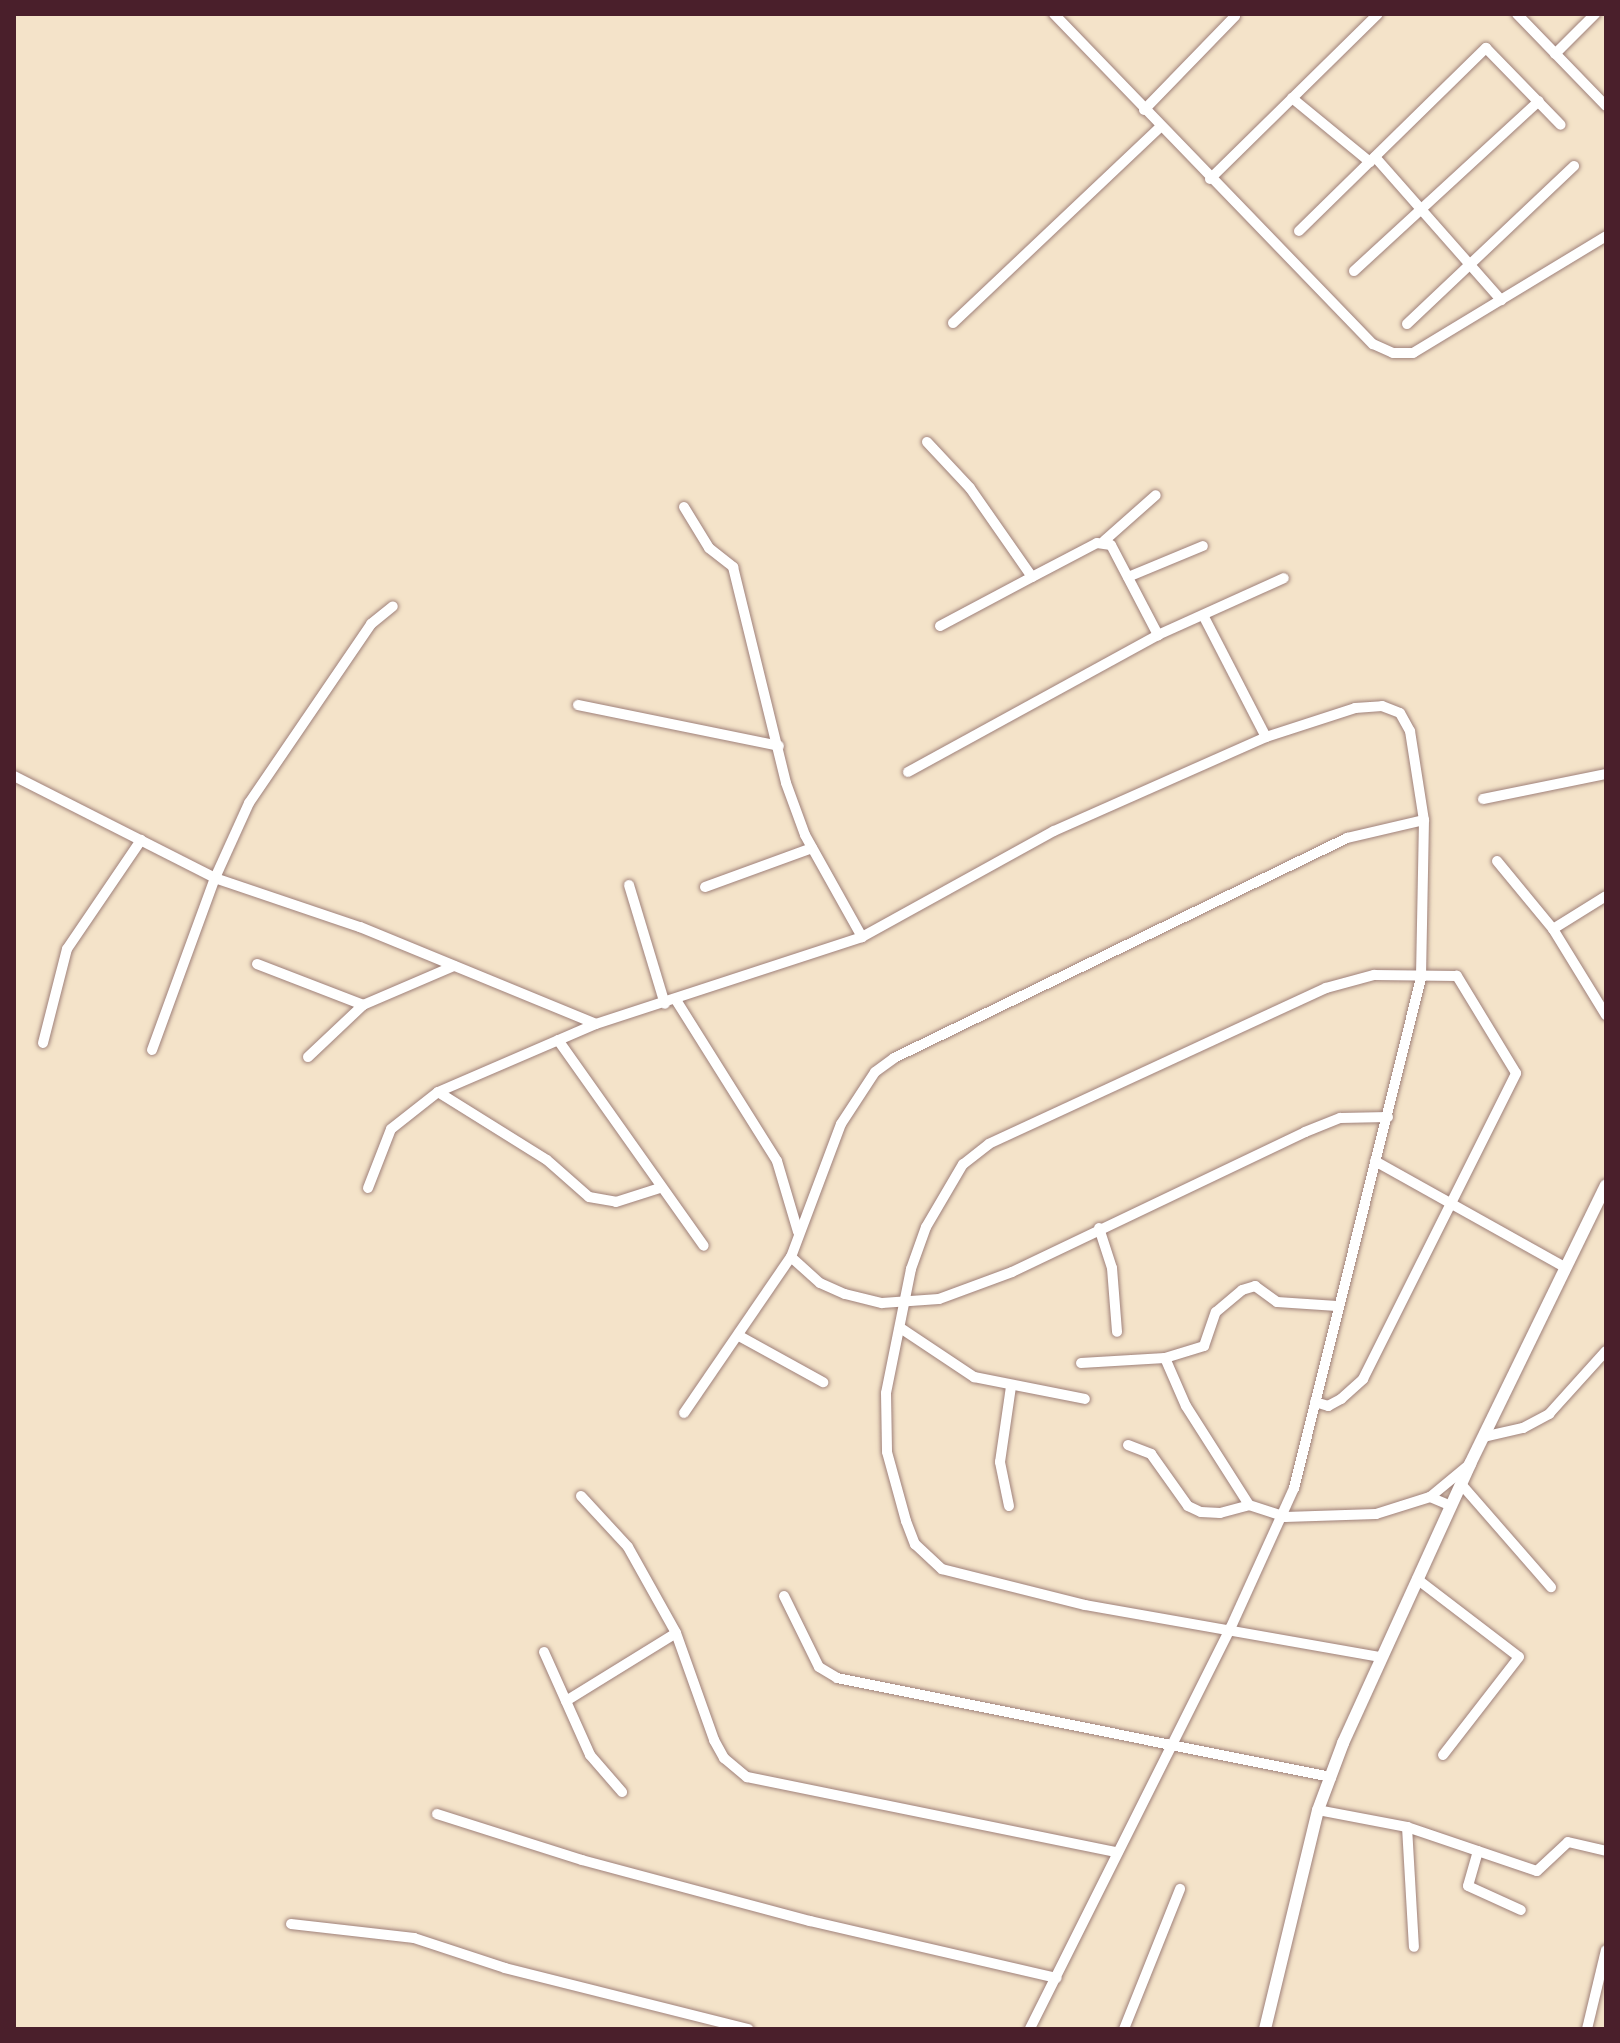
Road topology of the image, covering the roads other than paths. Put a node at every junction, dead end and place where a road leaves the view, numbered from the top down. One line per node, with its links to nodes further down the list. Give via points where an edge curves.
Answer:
1 (1054, 14): 10 (street)
2 (1378, 14): 7 (street)
3 (1517, 14): 6 (street)
4 (1595, 14): 6 (street)
5 (1235, 16): 10 (street)
6 (1555, 54): 9 (street)
7 (1292, 98): 13 (street); 15 (street)
8 (1539, 101): 11 (street); 13 (street, via 1486,48); 16 (street)
9 (1606, 106)
10 (1144, 110): 12 (street)
11 (1561, 125)
12 (1160, 127): 15 (street); 22 (street)
13 (1373, 160): 16 (street); 17 (street)
14 (1574, 166): 19 (street)
15 (1210, 179): 21 (street, via 1373,344 1393,353 1413,353)
16 (1422, 209): 19 (street); 20 (street)
17 (1299, 231)
18 (1606, 236): 21 (street)
19 (1471, 263): 21 (street); 23 (street)
20 (1354, 271)
21 (1501, 300)
22 (953, 323)
23 (1407, 324)
24 (927, 442): 29 (street, via 970,488)
25 (1156, 495): 27 (street)
26 (684, 507): 38 (street, via 709,548 733,567)
27 (1104, 541): 29 (street); 30 (street)
28 (1203, 546): 30 (street)
29 (1032, 577): 34 (street)
30 (1128, 577): 35 (street)
31 (1284, 578): 33 (street)
32 (393, 606): 47 (street, via 371,624 249,803)
33 (1204, 617): 35 (street); 37 (street)
34 (940, 626)
35 (1158, 635): 39 (street)
36 (578, 705): 38 (street)
37 (1266, 737): 43 (street, via 1355,708 1382,706 1400,713 1410,731); 52 (street, via 1054,831)
38 (779, 746): 45 (street, via 786,783)
39 (908, 772)
40 (1606, 774): 42 (street)
41 (14, 776): 44 (street)
42 (1483, 799)
43 (1424, 820): 55 (street); 72 (street, via 1347,838 894,1058 856,1094)
44 (141, 840): 47 (street); 61 (street, via 67,949)
45 (812, 848): 49 (street); 52 (street)
46 (1497, 861): 51 (street)
47 (215, 878): 54 (street); 62 (street)
48 (629, 885): 56 (street)
49 (705, 887)
50 (1606, 896): 51 (street)
51 (1553, 929): 58 (street)
52 (862, 937): 56 (street)
53 (257, 964): 57 (street)
54 (454, 966): 57 (street); 59 (street)
55 (1421, 978): 65 (street); 70 (street, via 1457,976 1516,1073); 76 (street, via 1374,975 1326,988 989,1144 963,1164 943,1193 916,1255)
56 (671, 1002): 59 (street); 72 (street, via 777,1161)
57 (363, 1005): 63 (street)
58 (1606, 1015)
59 (596, 1024): 60 (street)
60 (558, 1040): 64 (street); 69 (street)
61 (43, 1043)
62 (152, 1050)
63 (308, 1057)
64 (438, 1092): 68 (street, via 391,1129); 69 (street, via 547,1160 589,1197 616,1202)
65 (1388, 1117): 66 (street); 71 (street, via 1340,1118)
66 (1375, 1161): 70 (street); 77 (street)
67 (1606, 1185): 75 (street)
68 (368, 1188)
69 (660, 1188): 73 (street)
70 (1450, 1199): 75 (street); 87 (street, via 1363,1379 1328,1406)
71 (1099, 1228): 76 (street, via 979,1286); 79 (street, via 1112,1268)
72 (798, 1234): 74 (street)
73 (704, 1246)
74 (791, 1257): 76 (street, via 820,1283 845,1294); 80 (street)
75 (1565, 1267): 89 (street)
76 (905, 1304): 78 (street)
77 (1337, 1306): 82 (street, via 1277,1302 1255,1286 1216,1312 1204,1346); 87 (street)
78 (902, 1329): 85 (street, via 974,1377); 102 (street, via 886,1393 887,1452 906,1521 926,1557 942,1569 1085,1605)
79 (1117, 1332)
80 (741, 1337): 84 (street); 88 (street)
81 (1606, 1351): 89 (street, via 1549,1414 1523,1428)
82 (1165, 1358): 83 (street); 95 (street, via 1186,1406)
83 (1081, 1363)
84 (823, 1382)
85 (1011, 1387): 86 (street); 96 (street, via 1000,1462)
86 (1085, 1399)
87 (1315, 1402): 98 (street)
88 (684, 1413)
89 (1483, 1437): 91 (street)
90 (1128, 1445): 95 (street, via 1151,1454 1188,1506 1220,1513)
91 (1470, 1464): 92 (street); 94 (street)
92 (1461, 1484): 97 (street); 100 (street)
93 (581, 1496): 103 (street, via 628,1547)
94 (1430, 1497): 97 (street); 98 (street, via 1376,1514)
95 (1249, 1505): 98 (street)
96 (1009, 1506)
97 (1451, 1506): 99 (street)
98 (1285, 1517): 102 (street)
99 (1417, 1579): 105 (street); 108 (street, via 1519,1657)
100 (1551, 1587)
101 (784, 1596): 107 (street, via 819,1667 837,1678)
102 (1231, 1627): 105 (street); 107 (street)
103 (676, 1633): 106 (street); 116 (street, via 714,1740 724,1758 747,1777)
104 (544, 1652): 106 (street)
105 (1381, 1657): 109 (street)
106 (566, 1701): 110 (street, via 594,1761)
107 (1173, 1743): 109 (street); 116 (street)
108 (1443, 1755)
109 (1331, 1777): 111 (street)
110 (622, 1792)
111 (1318, 1810): 113 (street); 126 (street)
112 (437, 1814): 122 (street, via 582,1860 810,1921)
113 (1407, 1827): 114 (street); 120 (street)
114 (1478, 1851): 115 (street, via 1537,1871 1568,1842); 118 (street, via 1467,1884 1471,1890)
115 (1606, 1851)
116 (1117, 1852): 122 (street)
117 (1180, 1889): 125 (street)
118 (1521, 1910)
119 (291, 1924): 123 (street, via 414,1938 505,1968)
120 (1414, 1947)
121 (1606, 1950): 127 (street)
122 (1056, 1978): 124 (street)
123 (748, 2029)
124 (1030, 2029)
125 (1124, 2029)
126 (1265, 2029)
127 (1587, 2029)

